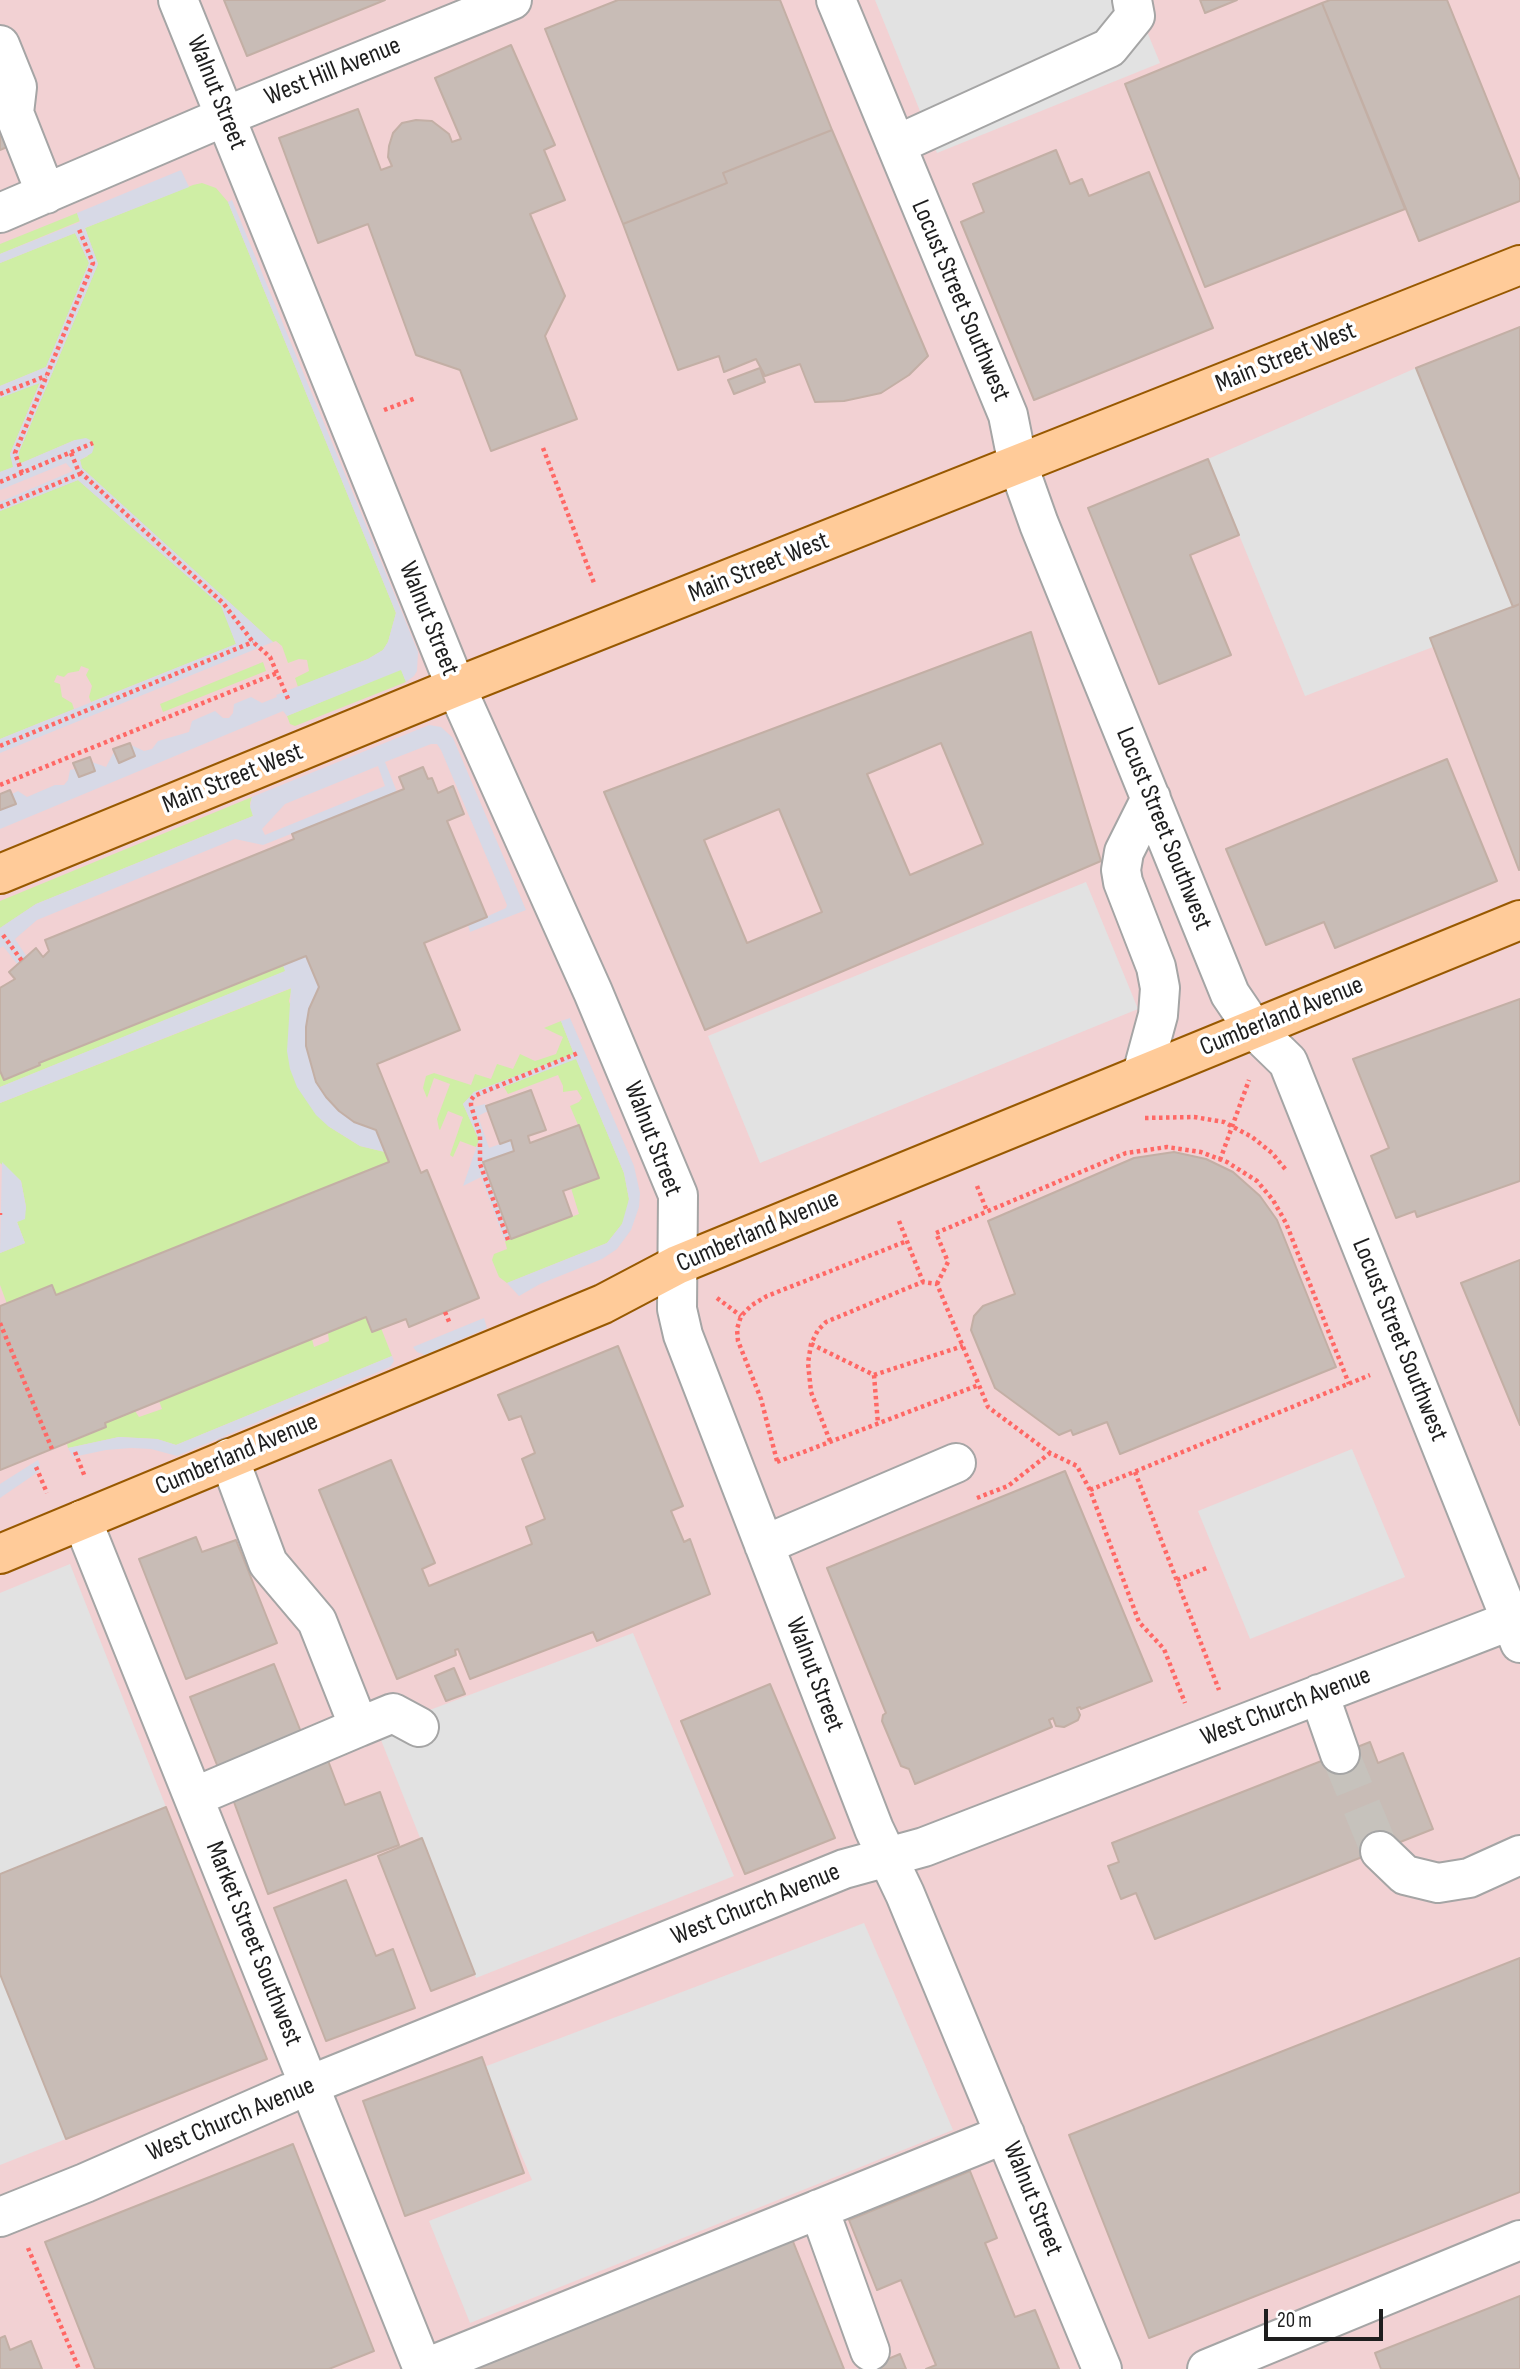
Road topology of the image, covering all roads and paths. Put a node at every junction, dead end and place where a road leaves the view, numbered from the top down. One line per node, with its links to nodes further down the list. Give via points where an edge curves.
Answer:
1 (178, 0): 7 (street, Walnut Street)
2 (512, 0): 7 (street, West Hill Avenue)
3 (836, 0): 8 (street, Locust Street Southwest)
4 (1132, 0): 8 (street, via 1135,16 1109,48)
5 (0, 45): 6 (street, via 18,87)
6 (7, 107): 9 (street)
7 (226, 116): 9 (street, West Hill Avenue); 28 (street, Walnut Street)
8 (896, 145): 20 (street, Locust Street Southwest, via 1008,415)
9 (46, 194): 10 (street, West Hill Avenue)
10 (0, 213)
11 (78, 226): 13 (path, via 93,263)
12 (1520, 265): 20 (main road, Main Street West)
13 (47, 376): 14 (path); 21 (path, via 15,453)
14 (0, 394)
15 (416, 398): 16 (path)
16 (374, 414)
17 (93, 443): 19 (path)
18 (542, 448): 25 (path)
19 (71, 453): 21 (path); 22 (path)
20 (1018, 465): 28 (main road, Main Street West); 32 (street, Locust Street Southwest)
21 (22, 472): 23 (path)
22 (82, 473): 24 (path); 26 (path, via 223,603)
23 (0, 482)
24 (0, 507)
25 (594, 583)
26 (253, 642): 27 (path, via 270,657); 30 (path)
27 (277, 673): 29 (path); 31 (path)
28 (456, 687): 33 (main road, Main Street West); 50 (street, Walnut Street, via 678,1195)
29 (289, 701)
30 (0, 746)
31 (0, 785)
32 (1151, 798): 37 (street, Locust Street Southwest, via 1230,994); 39 (street, via 1124,852 1121,870 1160,988 1158,1015)
33 (0, 874)
34 (1520, 920): 37 (main road, Cumberland Avenue)
35 (4, 935): 36 (path)
36 (22, 961)
37 (1253, 1028): 39 (main road, Cumberland Avenue); 81 (street, Locust Street Southwest, via 1288,1062)
38 (579, 1052): 48 (path, via 471,1100 480,1136 480,1164)
39 (1142, 1074): 50 (main road, Cumberland Avenue)
40 (1251, 1076): 42 (path)
41 (1139, 1118): 42 (path, via 1194,1117)
42 (1232, 1127): 43 (path); 44 (path, via 1272,1153)
43 (1220, 1160): 46 (path, via 1167,1147 1126,1153); 60 (path, via 1257,1181 1273,1200)
44 (1291, 1177)
45 (977, 1184): 46 (path)
46 (987, 1211): 52 (path, via 936,1233 947,1262)
47 (899, 1221): 49 (path)
48 (508, 1240)
49 (907, 1241): 51 (path); 54 (path, via 767,1296)
50 (677, 1265): 66 (main road, Cumberland Avenue, via 603,1304); 77 (street, Walnut Street, via 682,1335)
51 (923, 1282): 52 (path); 56 (path, via 826,1322)
52 (937, 1284): 57 (path)
53 (711, 1294): 54 (path)
54 (741, 1316): 67 (path, via 738,1341 761,1399)
55 (0, 1323): 64 (path)
56 (811, 1344): 59 (path); 63 (path, via 811,1392)
57 (963, 1346): 59 (path); 61 (path)
58 (1374, 1373): 60 (path)
59 (874, 1375): 62 (path)
60 (1349, 1384): 71 (path)
61 (979, 1385): 62 (path); 74 (path, via 988,1407 1050,1453 1077,1466)
62 (878, 1424): 63 (path)
63 (830, 1441): 67 (path)
64 (52, 1449)
65 (75, 1452): 73 (path)
66 (229, 1458): 76 (main road, Cumberland Avenue); 85 (street, via 268,1563 317,1621)
67 (778, 1462): 70 (path); 72 (path)
68 (956, 1463): 77 (street)
69 (36, 1467): 75 (path)
70 (765, 1467)
71 (1135, 1472): 74 (path); 80 (path)
72 (782, 1473)
73 (86, 1478)
74 (1090, 1490): 84 (path, via 1139,1622 1164,1649)
75 (50, 1500)
76 (82, 1520): 78 (main road, Cumberland Avenue); 88 (street, Market Street Southwest)
77 (764, 1545): 91 (street, Walnut Street)
78 (0, 1554)
79 (1209, 1567): 80 (path)
80 (1177, 1580): 82 (path)
81 (1517, 1627): 83 (street, West Church Avenue)
82 (1219, 1690)
83 (1319, 1694): 87 (street); 91 (street, West Church Avenue)
84 (1185, 1703)
85 (359, 1727): 86 (street, via 393,1713); 88 (street)
86 (419, 1727)
87 (1340, 1754)
88 (194, 1797): 92 (street, Market Street Southwest)
89 (1380, 1851): 90 (street, via 1405,1875 1438,1883 1469,1878)
90 (1520, 1855)
91 (886, 1858): 92 (street, West Church Avenue, via 844,1869); 93 (street, Walnut Street)
92 (310, 2085): 95 (street, West Church Avenue, via 85,2183); 99 (street, Market Street Southwest)
93 (1004, 2134): 94 (street); 100 (street, Walnut Street)
94 (819, 2209): 97 (street); 99 (street)
95 (13, 2229): 98 (path)
96 (1520, 2240): 101 (street)
97 (870, 2351)
98 (79, 2369)
99 (423, 2369)
100 (1102, 2369)
101 (1207, 2369)

